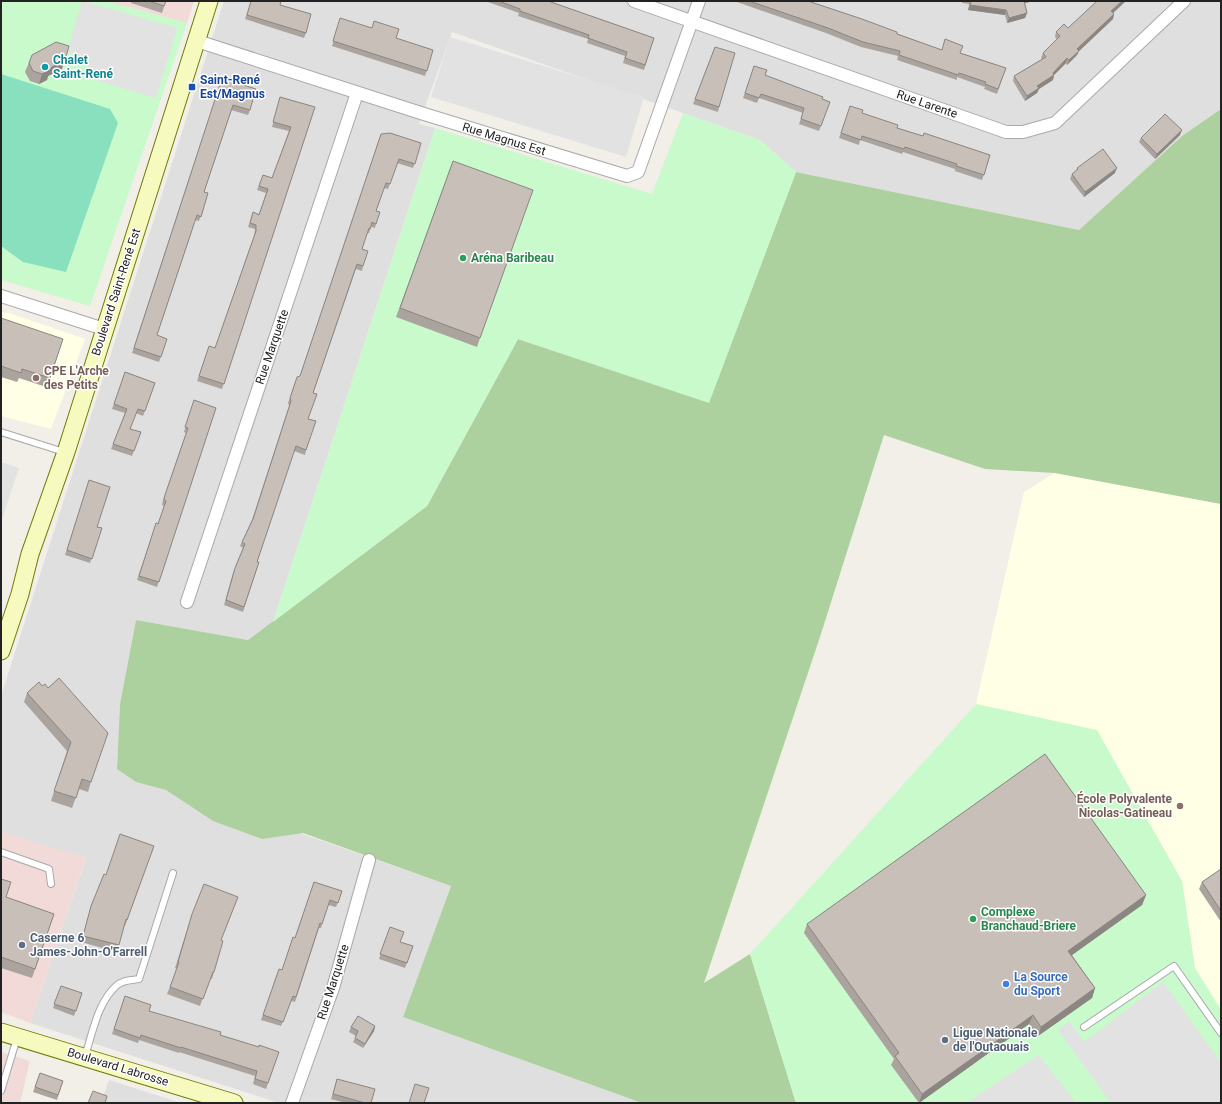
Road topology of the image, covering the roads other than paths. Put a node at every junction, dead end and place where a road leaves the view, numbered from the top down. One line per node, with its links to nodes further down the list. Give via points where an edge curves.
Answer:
1 (209, 1): 6 (street, Boulevard Saint-René Est)
2 (634, 1): 5 (street, Rue Larente)
3 (699, 1): 5 (street, Rue Magnus Est)
4 (1184, 1): 5 (street, Rue Larente, via 1055,123 1023,132 1006,132)
5 (692, 21): 7 (street, Rue Magnus Est, via 638,172 627,176)
6 (197, 41): 7 (street, Rue Magnus Est); 9 (street, Boulevard Saint-René Est)
7 (357, 92): 12 (street, Rue Marquette)
8 (1, 296): 9 (street)
9 (104, 329): 11 (street, Boulevard Saint-René Est)
10 (1, 432): 11 (lane)
11 (66, 452): 13 (street, Boulevard Saint-René Est, via 30,554)
12 (187, 602)
13 (1, 651)
14 (1, 852): 17 (lane, via 49,869)
15 (369, 860): 25 (street, Rue Marquette, via 333,988)
16 (172, 873): 22 (lane, via 140,979 116,985 99,1007)
17 (51, 884)
18 (1084, 1027): 20 (lane, via 1174,966)
19 (1, 1032): 21 (street, Boulevard Labrosse)
20 (1221, 1034)
21 (18, 1037): 22 (street, Boulevard Labrosse); 23 (lane)
22 (84, 1057): 24 (street, Boulevard Labrosse)
23 (1, 1091)
24 (234, 1103)
25 (292, 1103)

